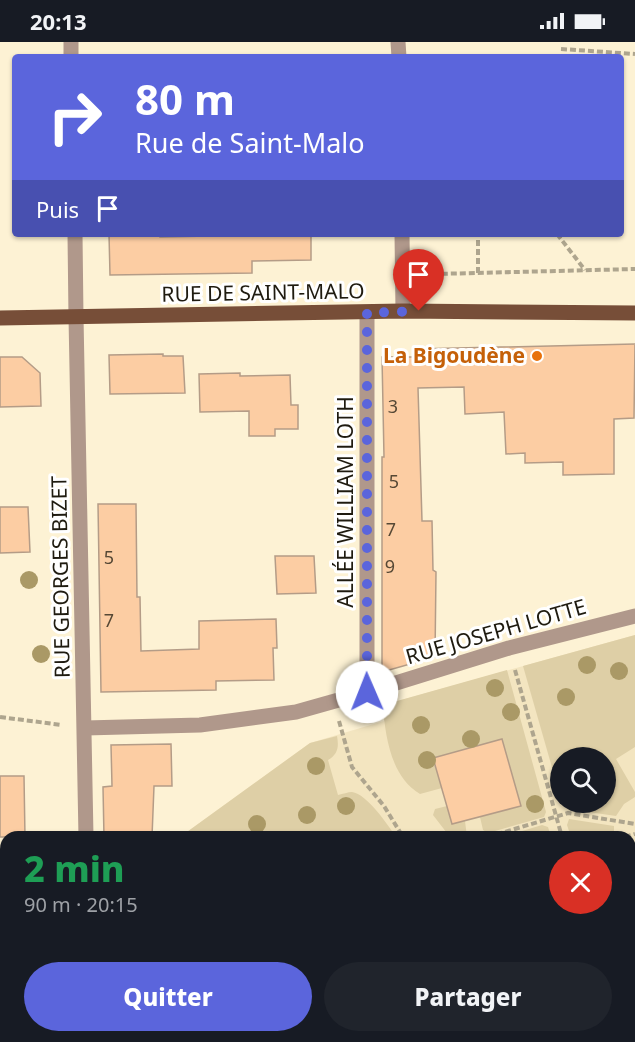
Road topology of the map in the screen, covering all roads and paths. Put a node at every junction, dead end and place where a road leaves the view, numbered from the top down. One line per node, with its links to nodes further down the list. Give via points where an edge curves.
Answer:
1 (561, 50): 2 (path)
2 (635, 54)
3 (75, 237): 14 (street, RUE GEORGES BIZET)
4 (402, 237): 7 (street)
5 (478, 237): 10 (path)
6 (559, 237): 9 (path)
7 (402, 267): 10 (path, via 435,274); 11 (street)
8 (635, 269): 9 (path)
9 (585, 270): 10 (path)
10 (478, 273)
11 (403, 311): 12 (main road, RUE DE SAINT-MALO); 13 (main road, RUE DE SAINT-MALO)
12 (367, 313): 14 (main road, RUE DE SAINT-MALO); 18 (street, ALLÉE WILLIAM LOTH)
13 (635, 313)
14 (76, 317): 15 (main road, RUE DE SAINT-MALO); 20 (street, RUE GEORGES BIZET)
15 (0, 318)
16 (635, 616): 18 (street, RUE JOSEPH LOTTE, via 509,648)
17 (515, 668): 22 (path)
18 (367, 692): 20 (street, RUE JOSEPH LOTTE, via 296,712 245,720)
19 (0, 717): 20 (path)
20 (85, 728): 24 (street, RUE GEORGES BIZET)
21 (343, 734): 25 (path, via 352,767)
22 (556, 817): 23 (path, via 568,813); 26 (path); 27 (path)
23 (635, 824)
24 (86, 831)
25 (399, 831)
26 (508, 831)
27 (560, 831)

